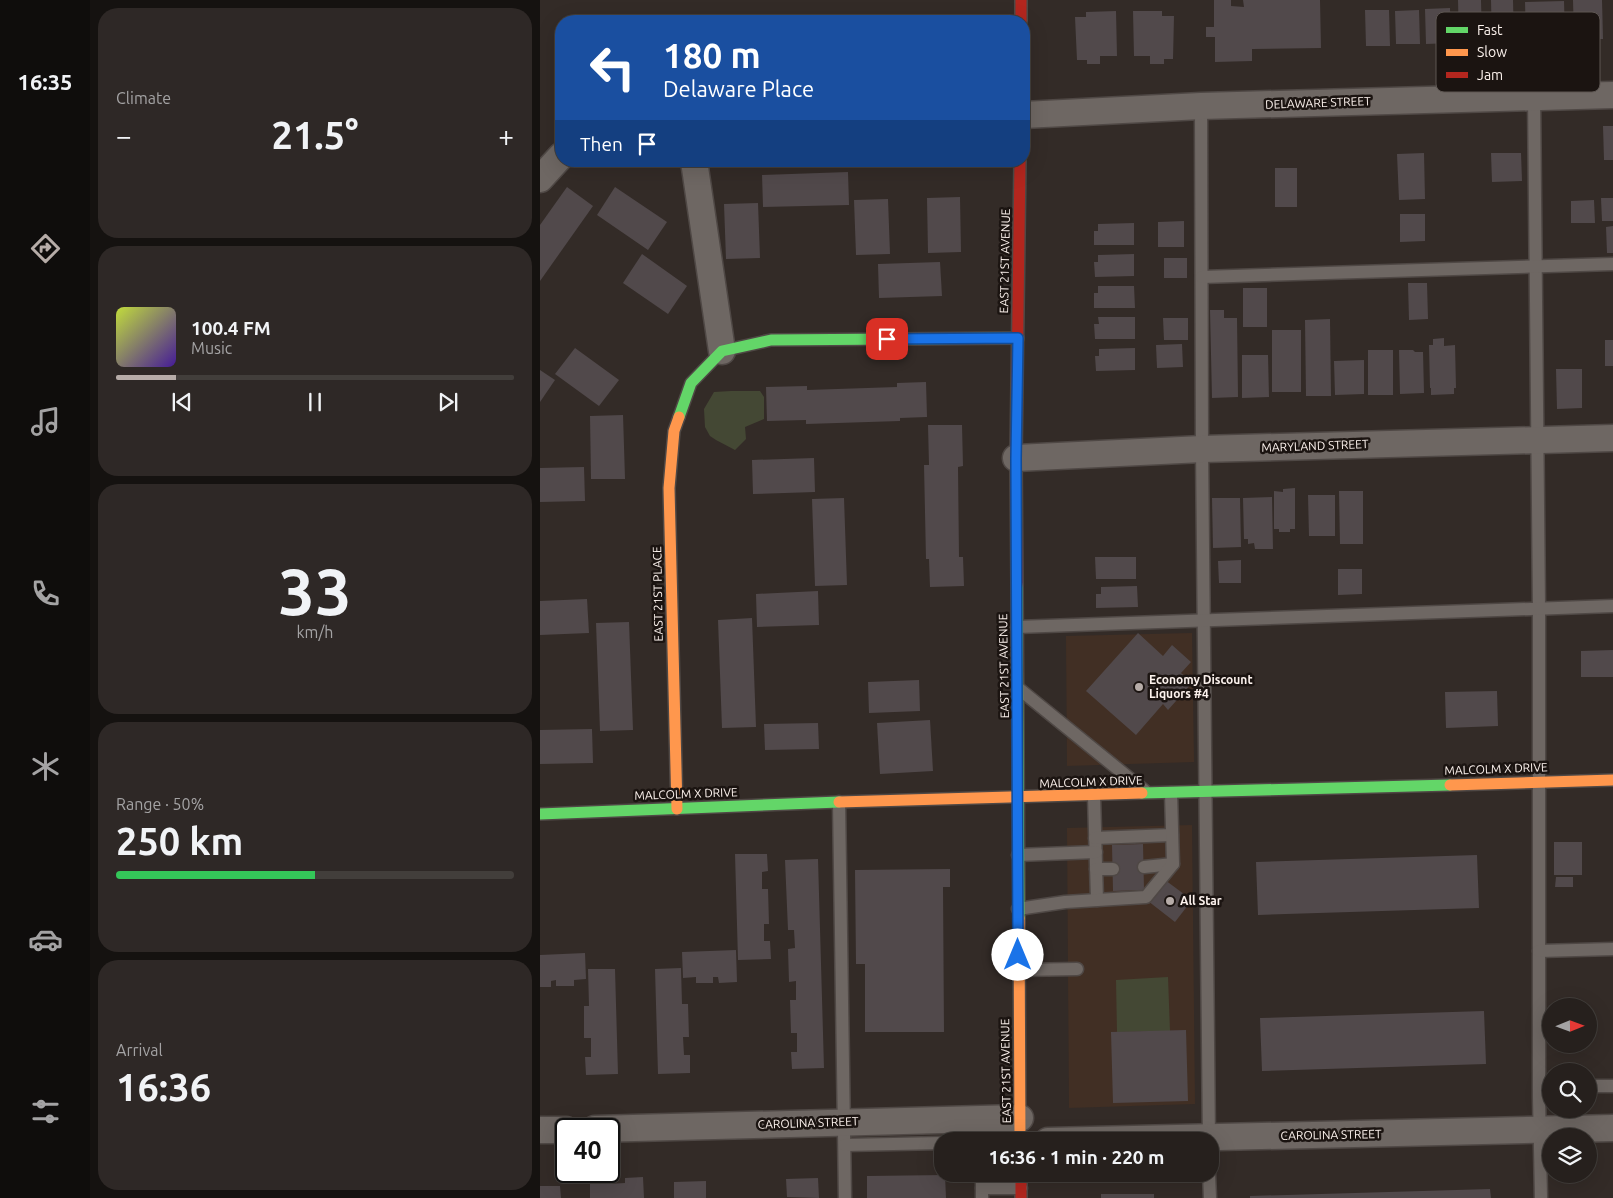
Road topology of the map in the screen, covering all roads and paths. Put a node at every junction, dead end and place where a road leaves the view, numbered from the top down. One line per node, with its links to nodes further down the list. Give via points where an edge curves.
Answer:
1 (1021, 0): 2 (street)
2 (1021, 15)
3 (1613, 94): 4 (street, DELAWARE STREET)
4 (1534, 96): 5 (street, DELAWARE STREET); 12 (lane)
5 (1201, 106): 6 (street, DELAWARE STREET); 13 (lane)
6 (1030, 115)
7 (555, 163): 10 (street)
8 (695, 167): 15 (street)
9 (1020, 167): 14 (street, EAST 21ST AVENUE)
10 (540, 179)
11 (1613, 264): 12 (lane)
12 (1536, 267): 13 (lane); 17 (lane)
13 (1202, 277): 18 (lane)
14 (1018, 338): 15 (street, via 770,340); 19 (street, EAST 21ST AVENUE)
15 (722, 351): 33 (street, EAST 21ST PLACE, via 691,382 674,431 670,488)
16 (1613, 438): 17 (street, MARYLAND STREET)
17 (1537, 440): 18 (street, MARYLAND STREET); 21 (lane)
18 (1202, 449): 19 (street, MARYLAND STREET); 22 (lane)
19 (1016, 458): 23 (street, EAST 21ST AVENUE)
20 (1613, 606): 21 (lane)
21 (1539, 608): 22 (lane); 26 (lane)
22 (1205, 620): 23 (lane); 27 (lane)
23 (1017, 626): 24 (street, EAST 21ST AVENUE)
24 (1018, 688): 29 (lane); 31 (street, EAST 21ST AVENUE)
25 (1613, 780): 26 (street, MALCOLM X DRIVE)
26 (1539, 782): 27 (street, MALCOLM X DRIVE); 46 (lane)
27 (1206, 791): 28 (street, MALCOLM X DRIVE); 61 (lane)
28 (1171, 793): 29 (street, MALCOLM X DRIVE); 35 (lane)
29 (1148, 794): 30 (street, MALCOLM X DRIVE)
30 (1094, 796): 31 (street, MALCOLM X DRIVE); 36 (lane)
31 (1018, 798): 32 (street, MALCOLM X DRIVE); 38 (street, EAST 21ST AVENUE)
32 (839, 802): 33 (street, MALCOLM X DRIVE); 62 (lane)
33 (676, 808): 34 (street, MALCOLM X DRIVE)
34 (540, 814)
35 (1172, 835): 36 (lane); 39 (lane)
36 (1095, 838): 37 (lane)
37 (1096, 852): 38 (lane); 42 (lane)
38 (1018, 855): 44 (street, EAST 21ST AVENUE)
39 (1173, 864): 40 (lane); 43 (lane, via 1146,898)
40 (1144, 867)
41 (1113, 868): 42 (lane)
42 (1096, 869): 43 (lane)
43 (1096, 900): 44 (lane)
44 (1018, 909): 48 (street, EAST 21ST AVENUE)
45 (1613, 949): 46 (lane)
46 (1539, 951): 49 (lane)
47 (1077, 969): 48 (lane)
48 (1018, 970): 54 (street, EAST 21ST AVENUE)
49 (1544, 1063)
50 (1597, 1086): 51 (lane)
51 (1613, 1086)
52 (1542, 1108): 59 (lane)
53 (1613, 1128): 59 (street, CAROLINA STREET)
54 (1020, 1129): 58 (street, CAROLINA STREET)
55 (540, 1130): 56 (street)
56 (555, 1130)
57 (620, 1130): 62 (street, CAROLINA STREET)
58 (952, 1130): 60 (street, CAROLINA STREET)
59 (1539, 1130): 63 (street, CAROLINA STREET); 70 (lane)
60 (899, 1132): 62 (street, CAROLINA STREET); 64 (lane)
61 (1209, 1132)
62 (845, 1134): 68 (lane)
63 (1219, 1140)
64 (934, 1141)
65 (1209, 1182): 69 (lane)
66 (982, 1193): 67 (lane)
67 (1021, 1193)
68 (845, 1198)
69 (1210, 1198)
70 (1541, 1198)

